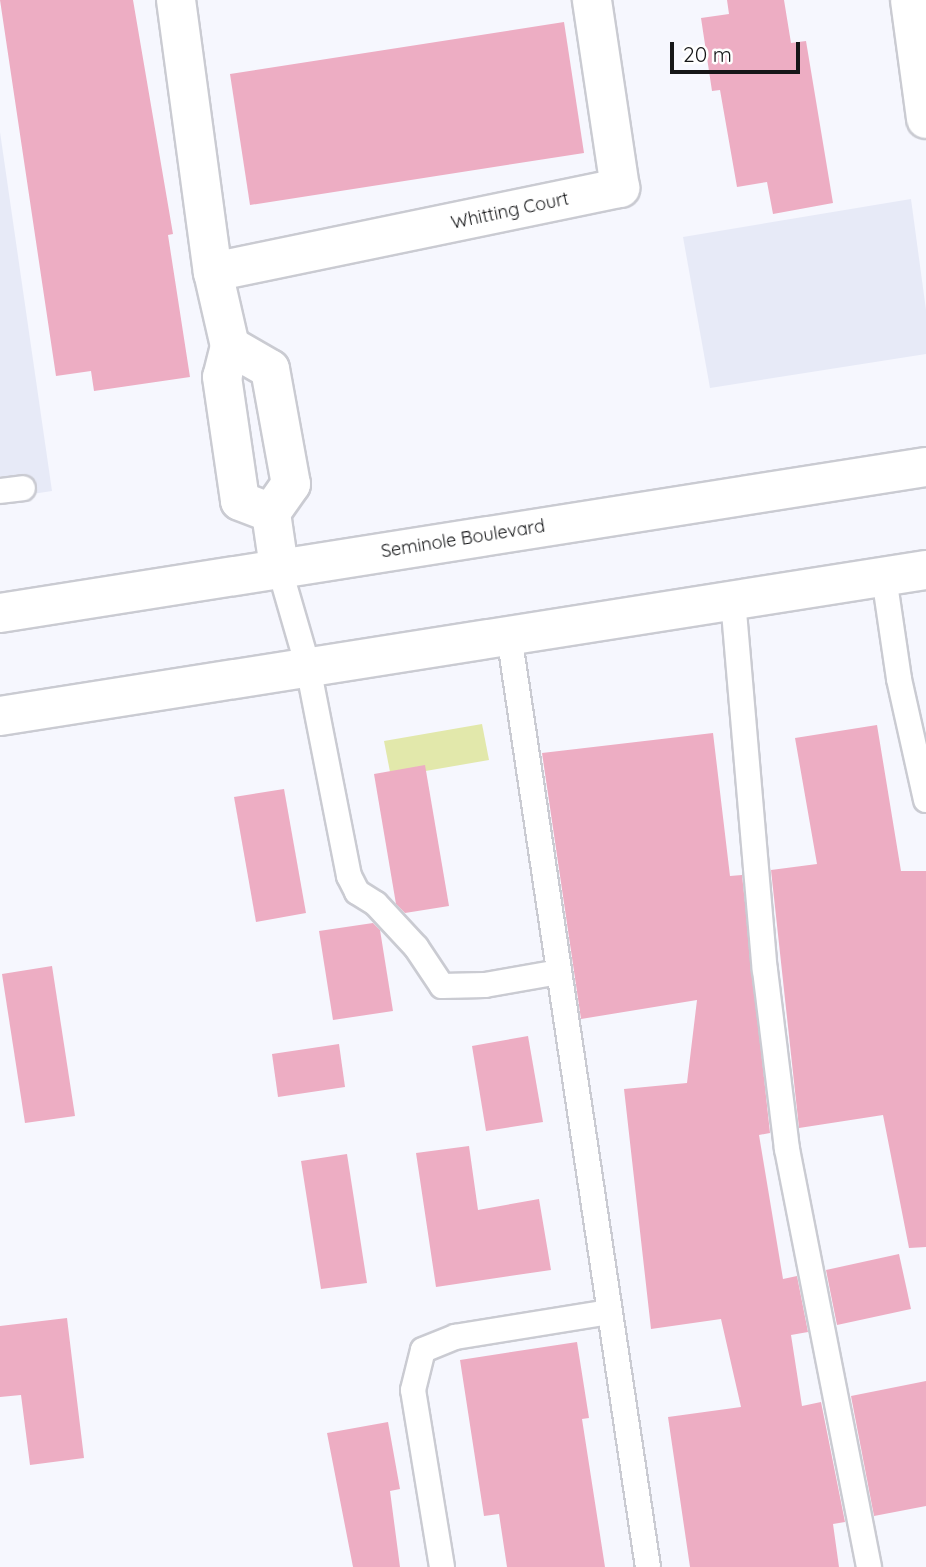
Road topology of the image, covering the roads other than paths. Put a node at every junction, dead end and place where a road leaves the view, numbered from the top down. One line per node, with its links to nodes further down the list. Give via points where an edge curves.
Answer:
1 (176, 0): 5 (main road)
2 (592, 0): 5 (main road, Whitting Court, via 620,188)
3 (910, 0): 4 (main road)
4 (926, 119)
5 (214, 272): 6 (main road)
6 (230, 346): 7 (main road, via 270,369); 8 (main road, via 222,377)
7 (275, 394): 8 (main road); 10 (main road, via 291,484)
8 (225, 404): 10 (main road, via 240,501)
9 (926, 467): 11 (main road, Seminole Boulevard)
10 (271, 513): 11 (main road)
11 (279, 567): 15 (main road, Seminole Boulevard); 17 (lane)
12 (926, 570): 13 (main road)
13 (884, 577): 14 (main road); 19 (lane, via 899,679)
14 (733, 600): 16 (main road); 24 (lane, via 765,970 787,1149)
15 (0, 613)
16 (509, 635): 17 (main road); 20 (lane)
17 (308, 667): 18 (main road); 20 (lane, via 349,876 357,892 416,947 442,986 485,985)
18 (0, 716)
19 (926, 800)
20 (559, 972): 21 (lane)
21 (609, 1312): 22 (lane, via 455,1337 423,1350 413,1390); 23 (lane)
22 (442, 1567)
23 (648, 1567)
24 (869, 1567)

